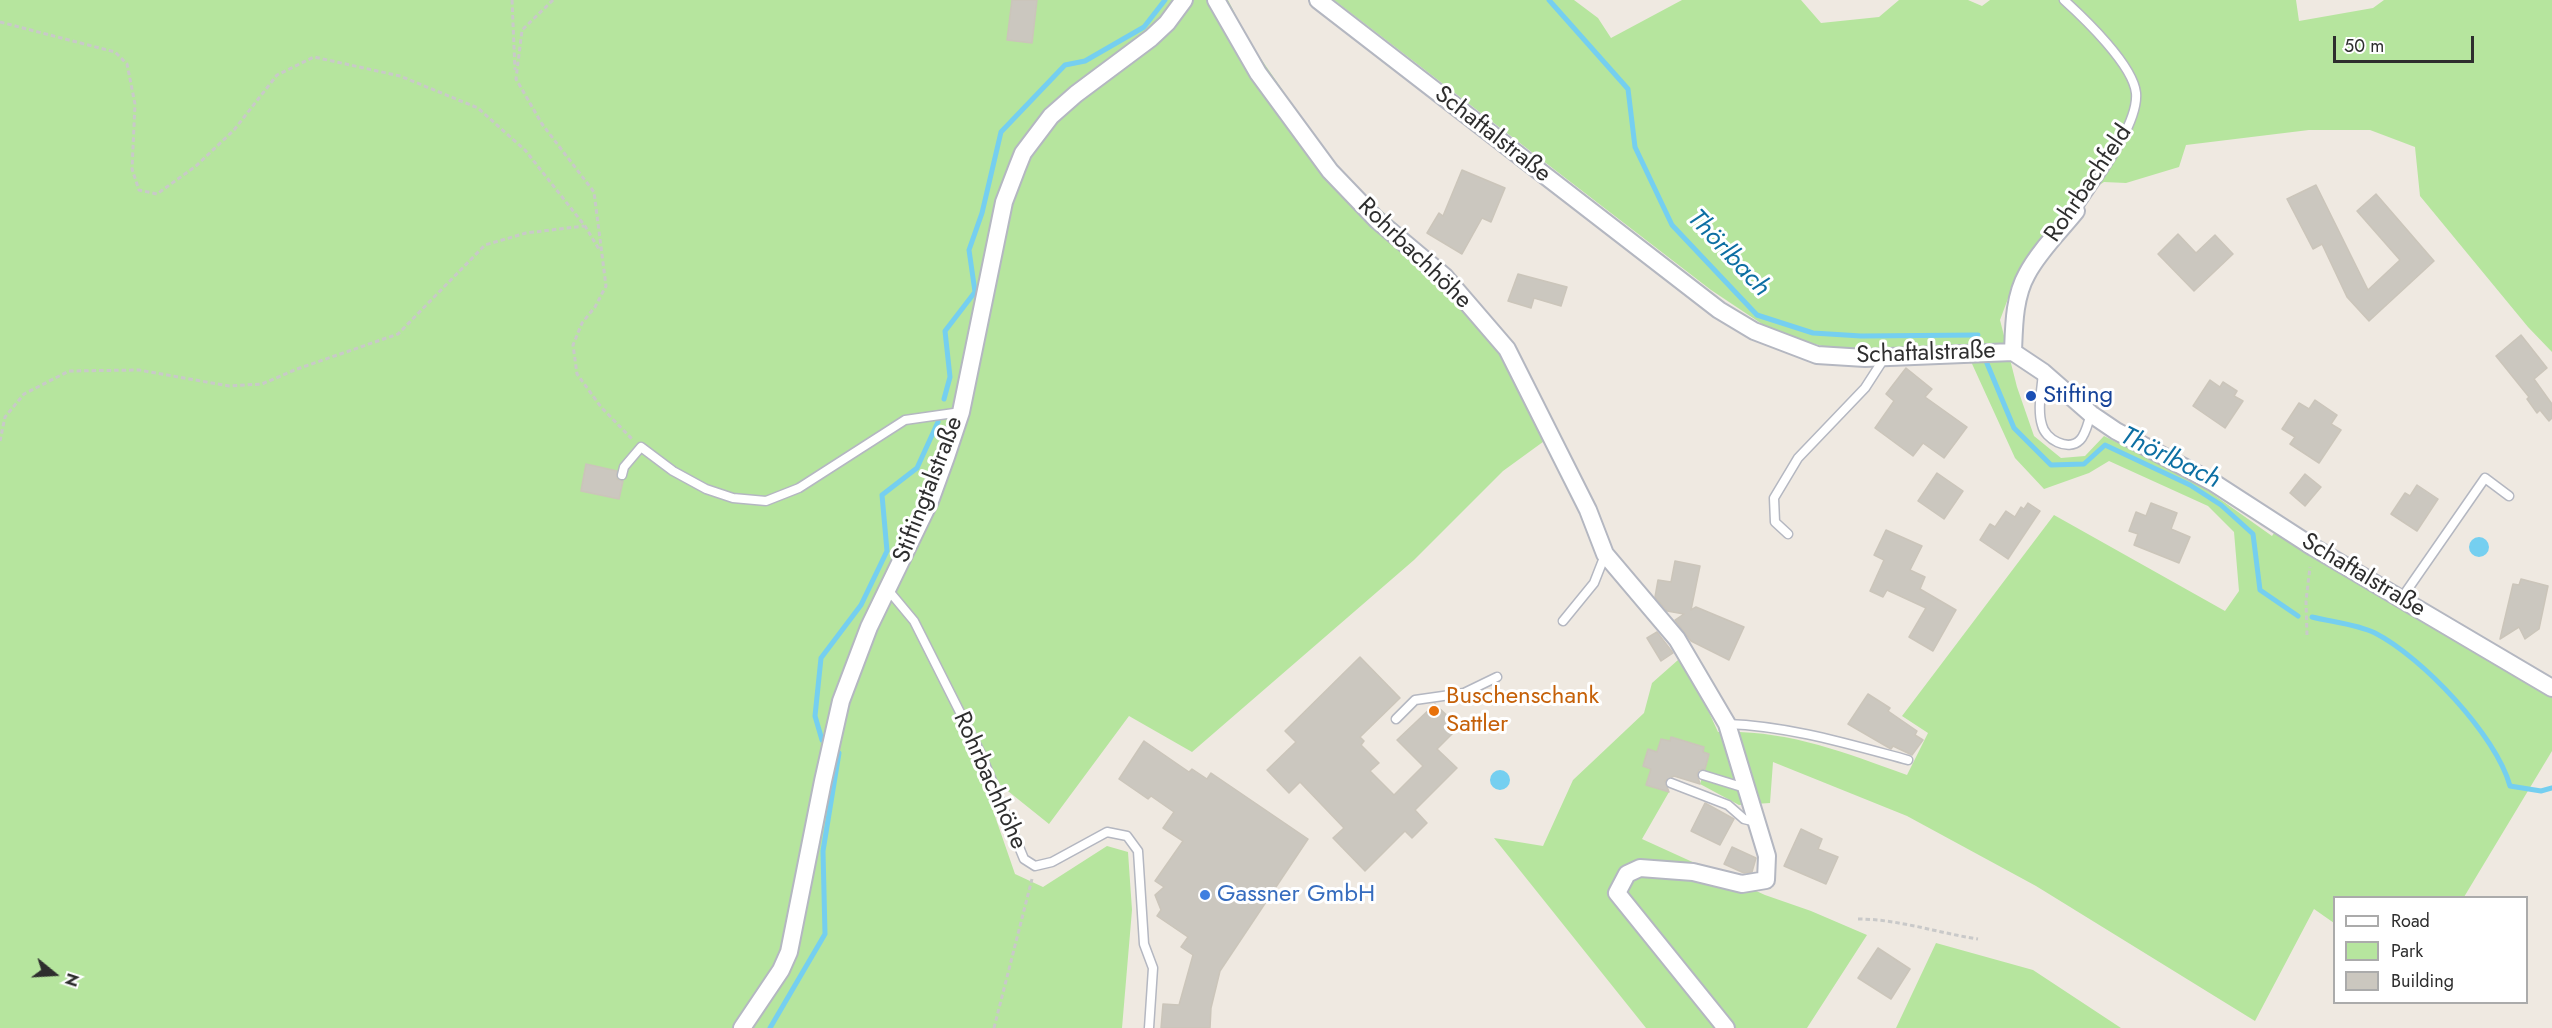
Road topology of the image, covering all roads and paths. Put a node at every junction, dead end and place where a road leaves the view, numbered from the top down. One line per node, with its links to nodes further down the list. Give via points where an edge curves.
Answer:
1 (512, 0): 8 (path)
2 (553, 0): 8 (path, via 522,30)
3 (1184, 0): 15 (street, Stiftingtalstraße, via 1151,38 1051,116 1023,153 999,221)
4 (1216, 0): 23 (street, Rohrbachhöhe, via 1258,74 1330,171 1377,220 1445,277 1507,349 1588,510)
5 (1318, 0): 13 (street, Schaftalstraße, via 1719,310 1754,331 1817,355)
6 (2064, 0): 9 (lane, Rohrbachfeld, via 2094,27 2127,71 2136,93 2134,115)
7 (0, 22): 10 (path, via 115,52 127,63 135,104 132,169 139,190 157,194 196,166 234,130 276,75 314,57 400,76 477,108 525,150)
8 (516, 79): 11 (path, via 542,124 594,192)
9 (2076, 211): 12 (street, Rohrbachfeld, via 2027,273 2019,293)
10 (585, 226): 11 (path); 17 (path, via 526,233 485,245 398,333 262,384 229,386 139,369 69,370 24,394 4,417)
11 (600, 251): 18 (path, via 606,286 573,345 577,374 601,407)
12 (2013, 352): 13 (street, Schaftalstraße); 14 (street, Schaftalstraße)
13 (1886, 357): 21 (lane, via 1865,388 1798,458 1774,498 1775,522)
14 (2043, 372): 16 (street, Schaftalstraße); 16 (lane, via 2041,412 2046,434 2061,444 2076,443 2082,439)
15 (961, 412): 18 (lane, via 905,420 799,488 766,501 734,498 706,489); 24 (street, Stiftingtalstraße, via 930,501)
16 (2091, 414): 22 (street, Schaftalstraße, via 2214,483)
17 (0, 441)
18 (641, 447): 19 (lane)
19 (622, 475)
20 (2510, 496): 25 (lane, via 2486,478)
21 (1788, 534)
22 (2313, 547): 25 (street, Schaftalstraße); 27 (path, via 2306,602)
23 (1605, 554): 26 (lane, via 1594,583); 31 (street, Rohrbachhöhe, via 1677,639)
24 (889, 591): 37 (lane, Rohrbachhöhe, via 914,621 981,754 1024,859); 40 (street, Stiftingtalstraße, via 865,637 841,701 789,952)
25 (2401, 599): 29 (street, Schaftalstraße)
26 (1563, 621)
27 (2307, 635)
28 (1497, 677): 30 (lane, via 1464,693 1415,700)
29 (2552, 688)
30 (1396, 719)
31 (1727, 724): 32 (lane, via 1763,725); 35 (street, Rohrbachhöhe)
32 (1908, 760)
33 (1703, 775): 35 (lane)
34 (1671, 783): 36 (lane)
35 (1746, 788): 36 (street, Rohrbachhöhe)
36 (1756, 822): 43 (street, Rohrbachhöhe, via 1767,856 1766,880 1742,885 1693,872 1640,868 1627,874 1617,893)
37 (1035, 866): 41 (path); 42 (lane, Rohrbachhöhe, via 1052,862 1107,832 1127,836 1134,842 1138,851 1144,944 1153,968)
38 (1857, 919): 39 (path, via 1876,919)
39 (1978, 939)
40 (742, 1028)
41 (994, 1028)
42 (1149, 1028)
43 (1726, 1028)

